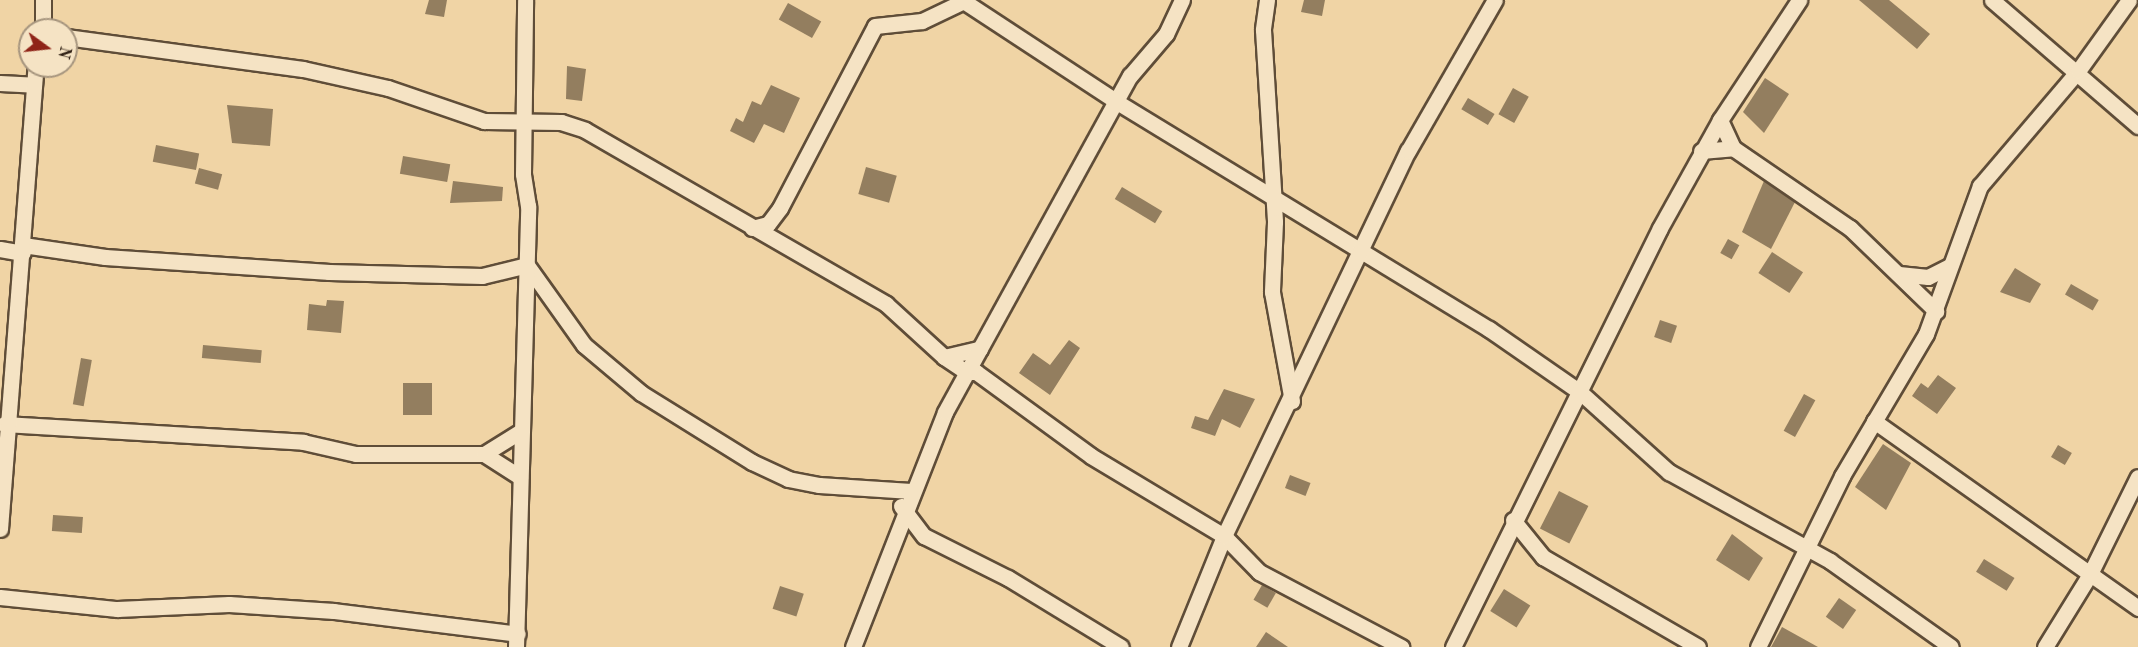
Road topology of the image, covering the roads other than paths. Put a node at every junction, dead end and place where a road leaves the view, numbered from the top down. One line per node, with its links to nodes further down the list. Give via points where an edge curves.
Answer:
1 (43, 0): 10 (street)
2 (525, 0): 18 (street)
3 (963, 0): 16 (street); 23 (street, via 922,21 874,26 780,208 768,224)
4 (1182, 0): 16 (street, via 1166,34 1130,76)
5 (1267, 0): 22 (street, via 1263,30)
6 (1495, 0): 26 (street, via 1408,151)
7 (1799, 0): 17 (street)
8 (1992, 0): 12 (street)
9 (2129, 0): 12 (street)
10 (42, 18)
11 (78, 39): 18 (street, via 303,69 388,88 484,121)
12 (2078, 71): 19 (street); 28 (street, via 1980,186)
13 (35, 78): 15 (street)
14 (0, 83): 15 (street)
15 (34, 85): 25 (street)
16 (1117, 102): 22 (street); 31 (street)
17 (1720, 120): 20 (street); 21 (street)
18 (524, 123): 23 (street, via 561,122 585,130); 27 (street)
19 (2138, 126)
20 (1733, 148): 21 (street); 29 (street, via 1850,228)
21 (1701, 151): 34 (street)
22 (1270, 195): 26 (street); 35 (street, via 1272,292)
23 (752, 228): 32 (street, via 886,304)
24 (0, 249): 25 (street)
25 (23, 249): 27 (street, via 329,272 482,276); 37 (street)
26 (1361, 252): 34 (street, via 1489,328); 35 (street)
27 (527, 266): 38 (street); 43 (street, via 584,345 641,393 788,479)
28 (1950, 266): 29 (street, via 1922,278); 30 (street)
29 (1899, 274): 30 (street)
30 (1936, 311): 36 (street)
31 (980, 349): 32 (street); 33 (street)
32 (944, 357): 33 (street)
33 (966, 372): 42 (street); 48 (street, via 976,372 1091,456)
34 (1580, 392): 45 (street); 50 (street, via 1670,472)
35 (1292, 401): 48 (street)
36 (1874, 421): 50 (street); 51 (street)
37 (4, 424): 39 (street, via 303,442 356,454); 46 (street)
38 (521, 431): 39 (street); 40 (street)
39 (484, 454): 40 (street)
40 (520, 477): 54 (street)
41 (2138, 477): 51 (street)
42 (911, 491): 43 (street); 44 (street)
43 (890, 494): 44 (street)
44 (905, 510): 47 (street); 49 (street)
45 (1513, 520): 59 (street); 60 (street, via 1543,557)
46 (0, 529)
47 (924, 536): 49 (street); 56 (street, via 1008,578)
48 (1224, 536): 57 (street); 58 (street, via 1259,572)
49 (897, 537): 55 (street)
50 (1807, 549): 61 (street); 62 (street)
51 (2090, 574): 53 (street); 63 (street)
52 (0, 597): 54 (street, via 117,609 229,604 311,609)
53 (2138, 608)
54 (517, 640)
55 (853, 647)
56 (1121, 647)
57 (1179, 647)
58 (1401, 647)
59 (1453, 647)
60 (1698, 647)
61 (1758, 647)
62 (1951, 647)
63 (2045, 647)

